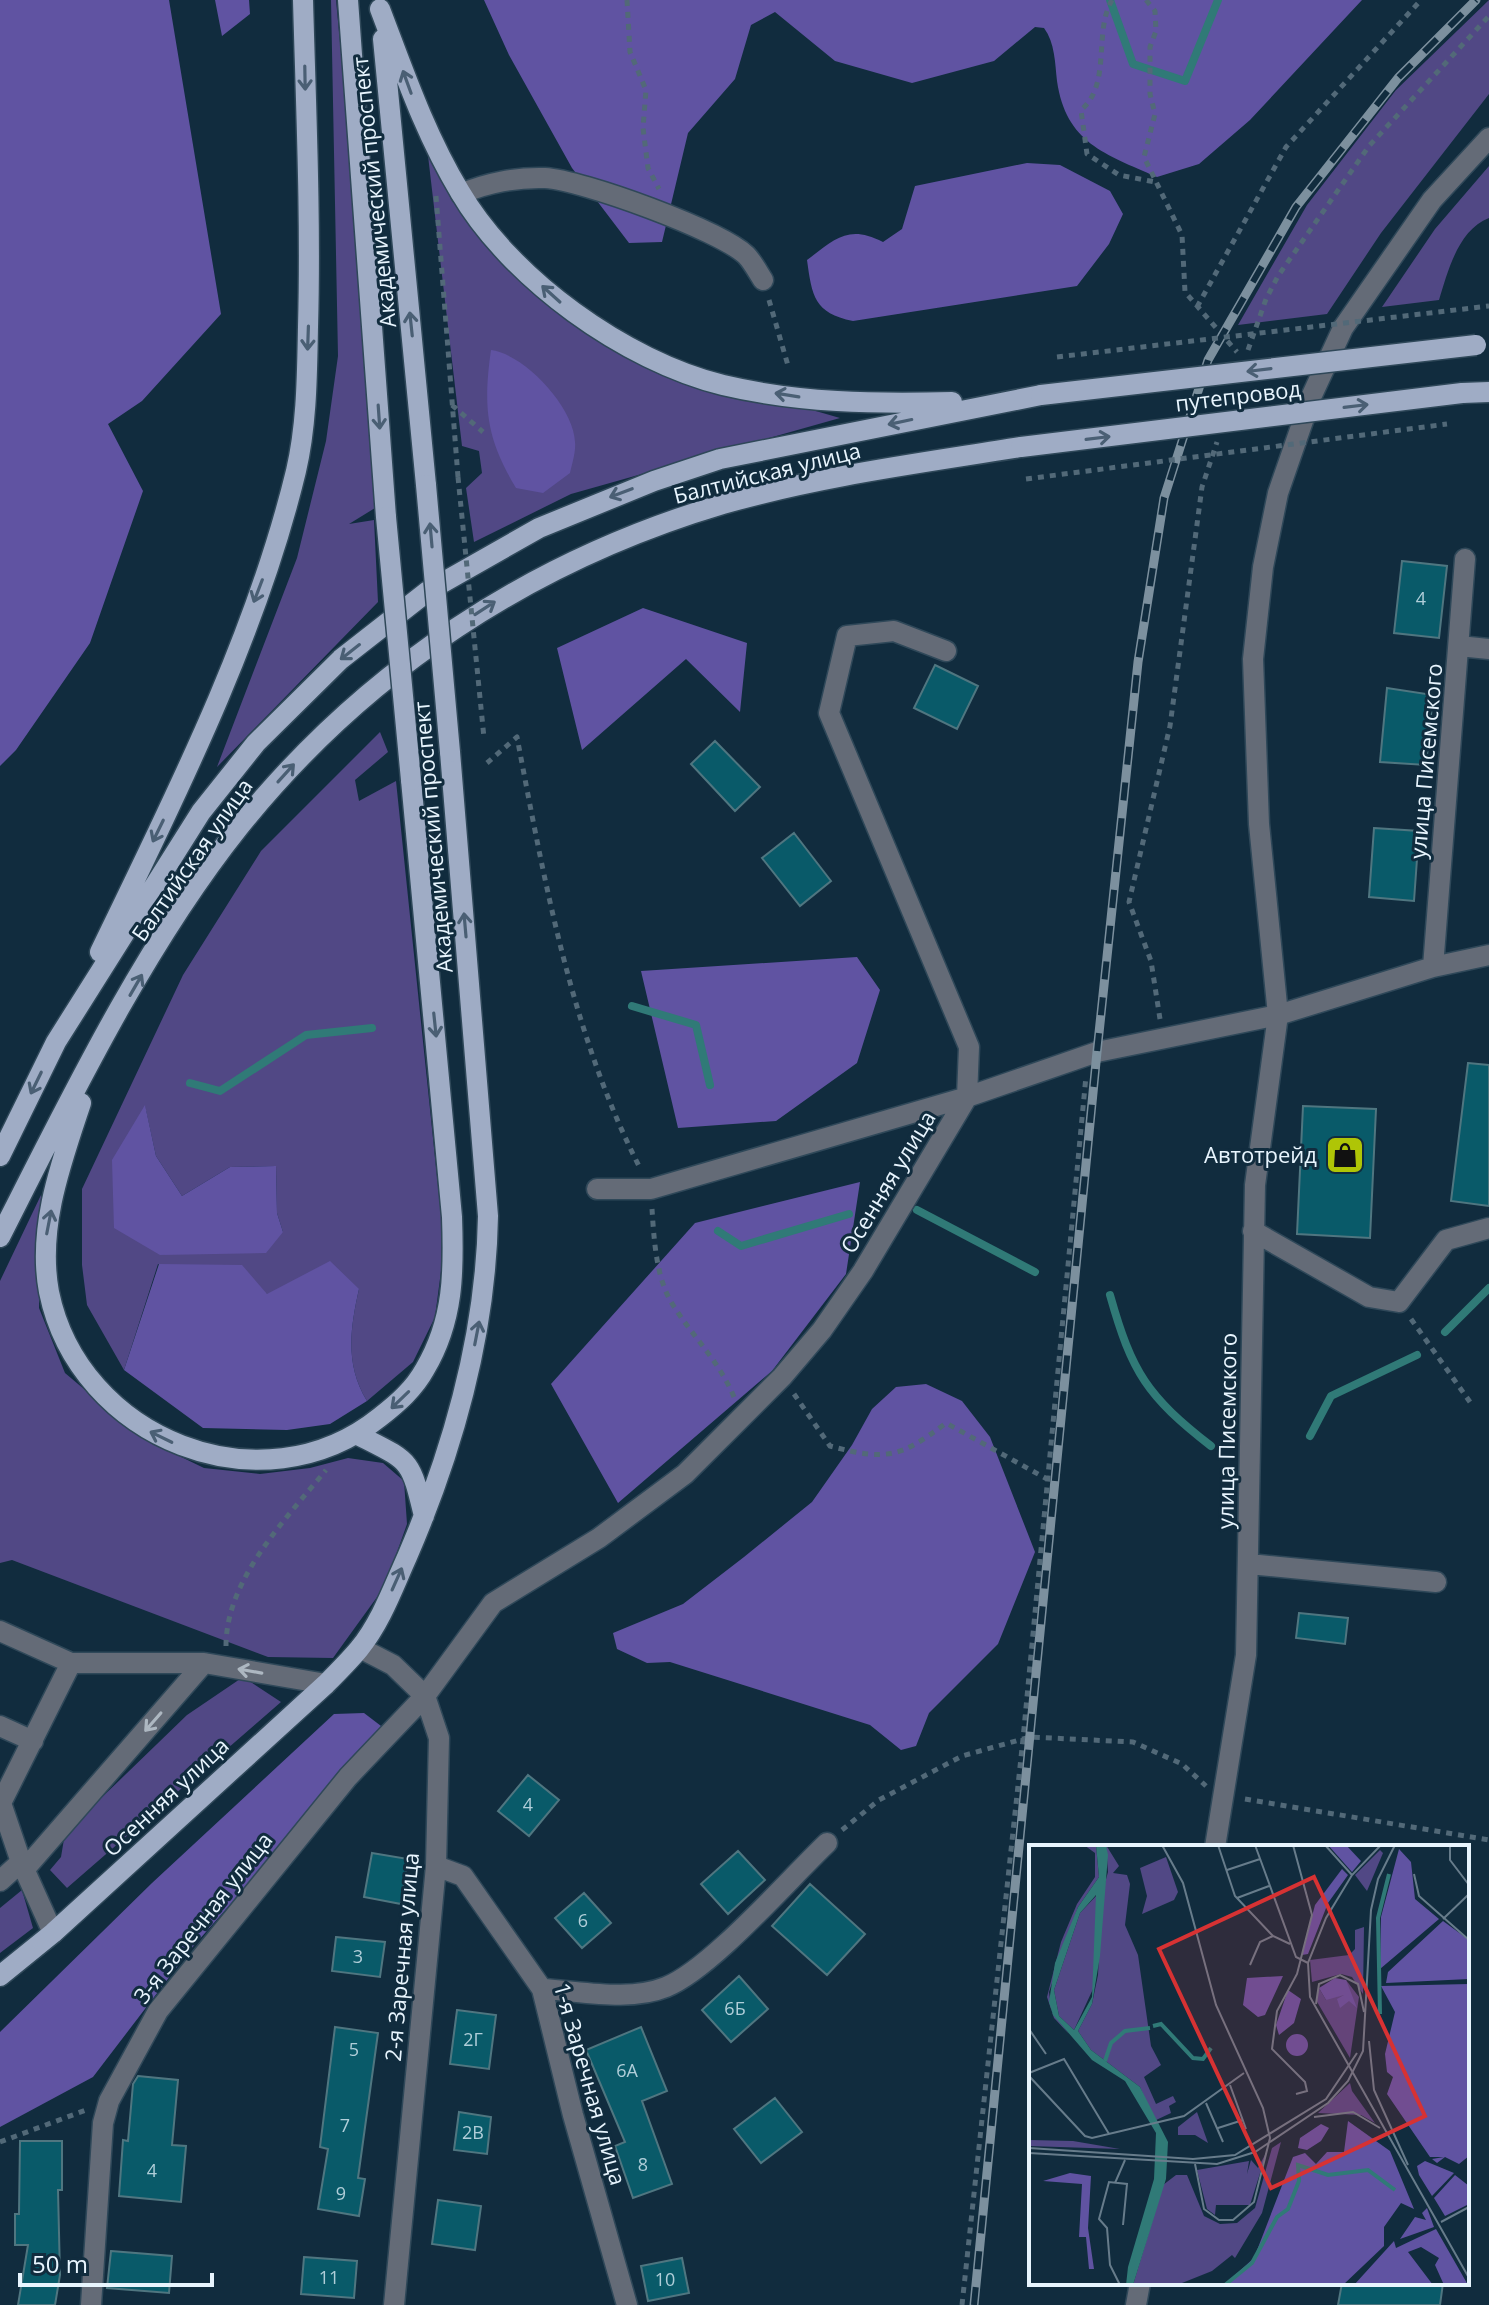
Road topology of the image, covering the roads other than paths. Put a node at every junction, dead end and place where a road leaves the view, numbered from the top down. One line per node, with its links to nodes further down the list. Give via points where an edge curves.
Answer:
1 (303, 0): 19 (main road, one-way to 19, via 310,277 306,397 297,469 223,684)
2 (348, 2): 27 (main road, Академический проспект, one-way to 27, bridge, via 386,517 454,1278 441,1335 426,1368 404,1398)
3 (380, 4): 5 (main road, one-way to 3, via 421,119); 28 (main road, Академический проспект, one-way to 3, bridge, via 456,1427 487,1281 488,1216)
4 (1489, 138): 18 (street, улица Писемского, via 1432,200 1343,328 1312,395 1278,493 1253,659 1259,824)
5 (461, 194): 6 (street, via 485,184 546,178 619,198 710,232 746,255); 10 (main road, one-way to 5, via 852,405 722,385 670,366 559,302 505,251)
6 (763, 280)
7 (1482, 345): 9 (main road, путепровод, one-way to 9, bridge)
8 (1489, 392): 11 (main road, путепровод, one-way to 8, bridge)
9 (1041, 395): 10 (main road, Балтийская улица)
10 (1004, 401): 19 (main road, Балтийская улица, one-way to 19, via 720,459 539,528 428,591 341,659 256,743 201,812)
11 (1021, 447): 20 (main road, Балтийская улица, one-way to 11, via 199,884 288,770 360,698 490,604 608,544 726,503 854,474)
12 (1465, 559): 13 (street, улица Писемского)
13 (1459, 646): 14 (street); 17 (street, улица Писемского)
14 (1489, 649)
15 (946, 651): 21 (street, Осенняя улица, via 894,631 847,636 829,713 969,1047)
16 (1489, 955): 17 (street)
17 (1433, 967): 18 (street)
18 (1278, 1015): 21 (street, via 1088,1055); 25 (street, улица Писемского)
19 (56, 1042): 22 (main road, Балтийская улица, one-way to 22)
20 (97, 1052): 26 (main road, Балтийская улица); 27 (main road, one-way to 20, via 280,1461 231,1461 191,1451 154,1435 116,1409 66,1345 49,1292 46,1239 58,1173)
21 (967, 1097): 23 (street, via 651,1189); 36 (street, Осенняя улица, via 863,1271 782,1377 673,1483 599,1538 493,1603)
22 (0, 1156)
23 (597, 1189)
24 (1489, 1228): 25 (street, via 1446,1240 1399,1302 1369,1297)
25 (1253, 1231): 29 (street, улица Писемского)
26 (0, 1237)
27 (354, 1437): 28 (main road, via 402,1459 413,1471)
28 (424, 1516): 32 (main road, Академический проспект, one-way to 28, via 384,1609)
29 (1249, 1564): 30 (street); 41 (street, улица Писемского, via 1246,1655)
30 (1436, 1582)
31 (0, 1631): 33 (street)
32 (360, 1648): 35 (main road, Осенняя улица); 36 (street, 2-я Заречная улица, via 393,1665)
33 (71, 1663): 34 (street); 38 (street)
34 (204, 1663): 35 (street, one-way to 34); 42 (street, one-way to 42)
35 (326, 1684): 45 (main road, Осенняя улица)
36 (425, 1696): 43 (street, 2-я Заречная улица, via 439,1738); 49 (street, 3-я Заречная улица, via 348,1777 158,2011 109,2101 103,2123)
37 (0, 1726): 38 (street)
38 (33, 1741): 39 (street)
39 (1, 1803): 42 (street)
40 (827, 1843): 47 (street, via 692,1973 664,1988 631,1994)
41 (1215, 1845)
42 (23, 1866): 44 (street); 45 (street)
43 (436, 1866): 47 (street, 1-я Заречная улица, via 463,1876); 50 (street, 2-я Заречная улица)
44 (0, 1881)
45 (53, 1933): 46 (main road, Осенняя улица)
46 (0, 1976)
47 (542, 1989): 51 (street, 1-я Заречная улица)
48 (1140, 2285): 52 (street)
49 (91, 2305)
50 (394, 2305)
51 (627, 2305)
52 (1136, 2305)

